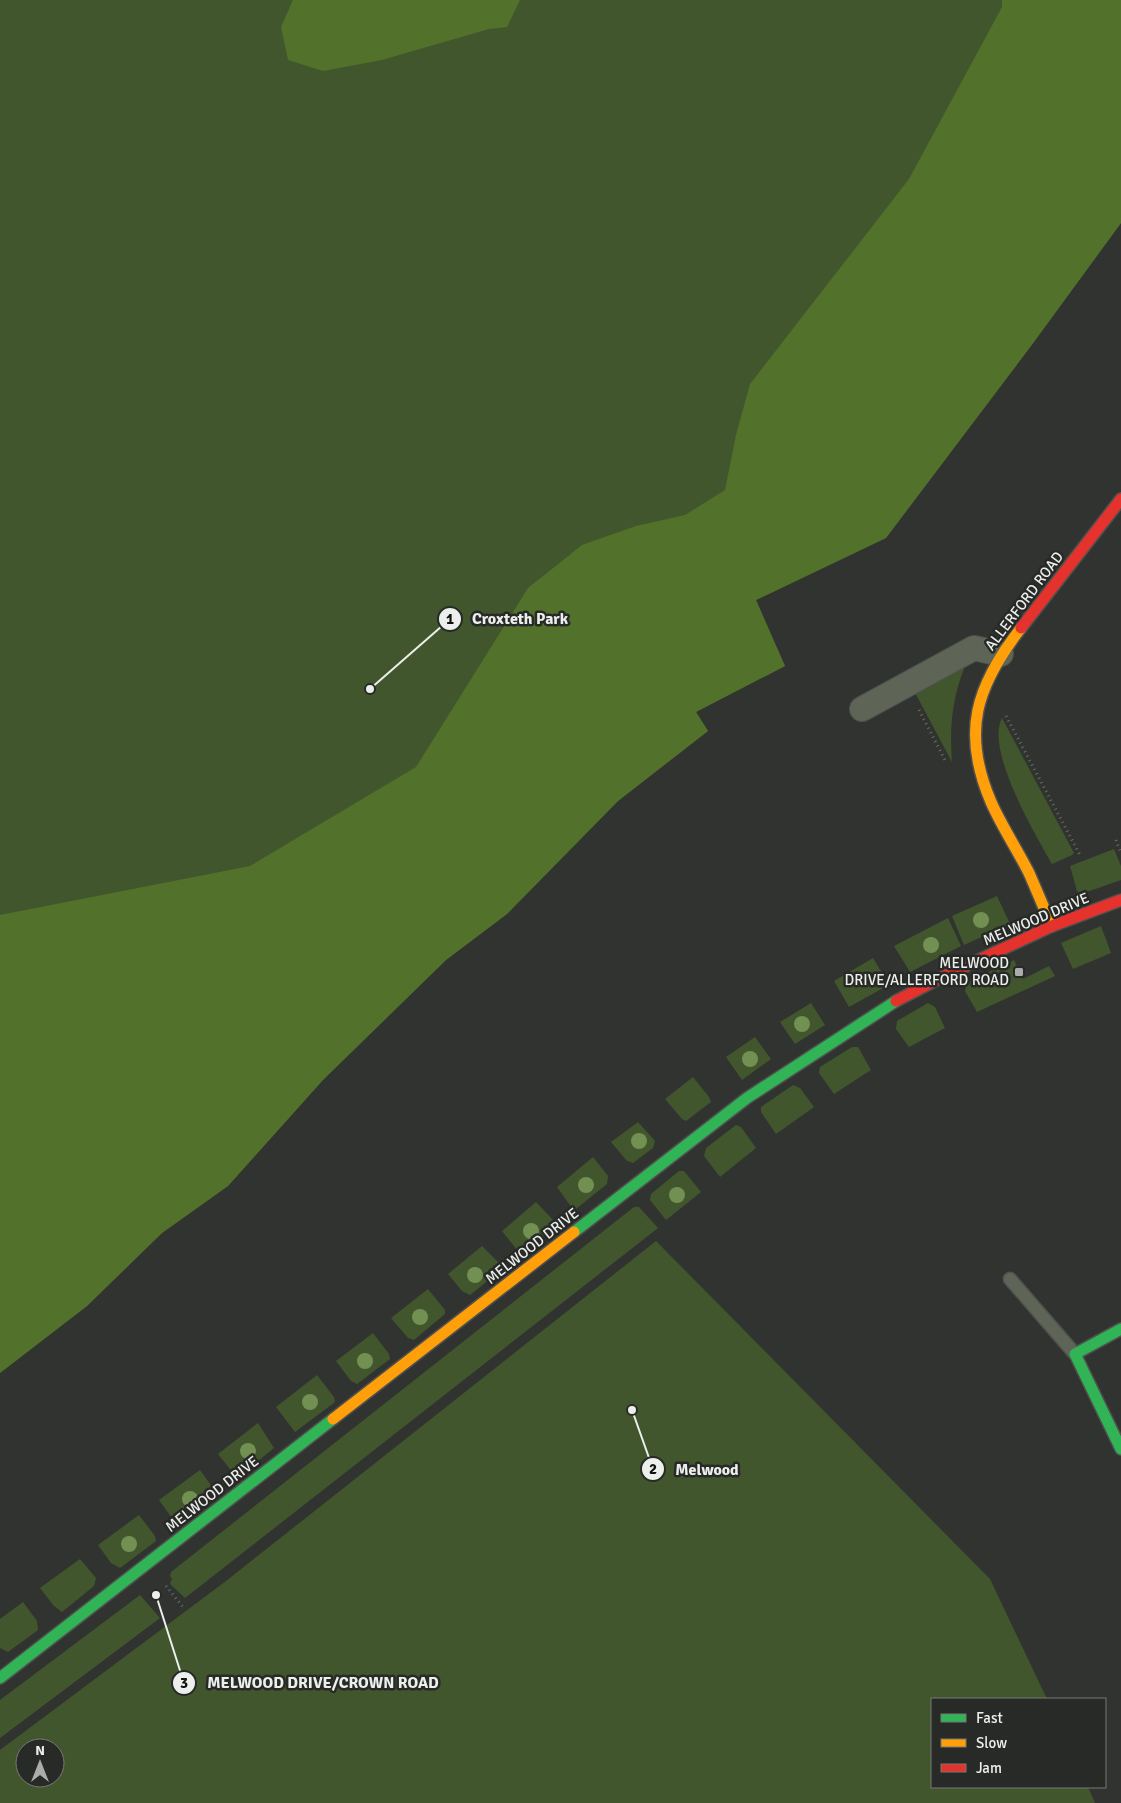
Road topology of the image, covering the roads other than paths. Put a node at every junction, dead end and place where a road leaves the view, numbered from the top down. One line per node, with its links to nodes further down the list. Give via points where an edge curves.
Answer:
1 (1121, 499): 2 (street, ALLERFORD ROAD)
2 (1001, 654): 3 (street, via 974,648); 5 (street, ALLERFORD ROAD, via 979,704 975,725 979,764 994,809)
3 (862, 709)
4 (1121, 900): 5 (street, MELWOOD DRIVE)
5 (1052, 926): 10 (street, MELWOOD DRIVE, via 890,1004 747,1098)
6 (1010, 1279): 8 (lane)
7 (1121, 1329): 8 (street)
8 (1075, 1354): 9 (street)
9 (1121, 1449)
10 (0, 1678)

